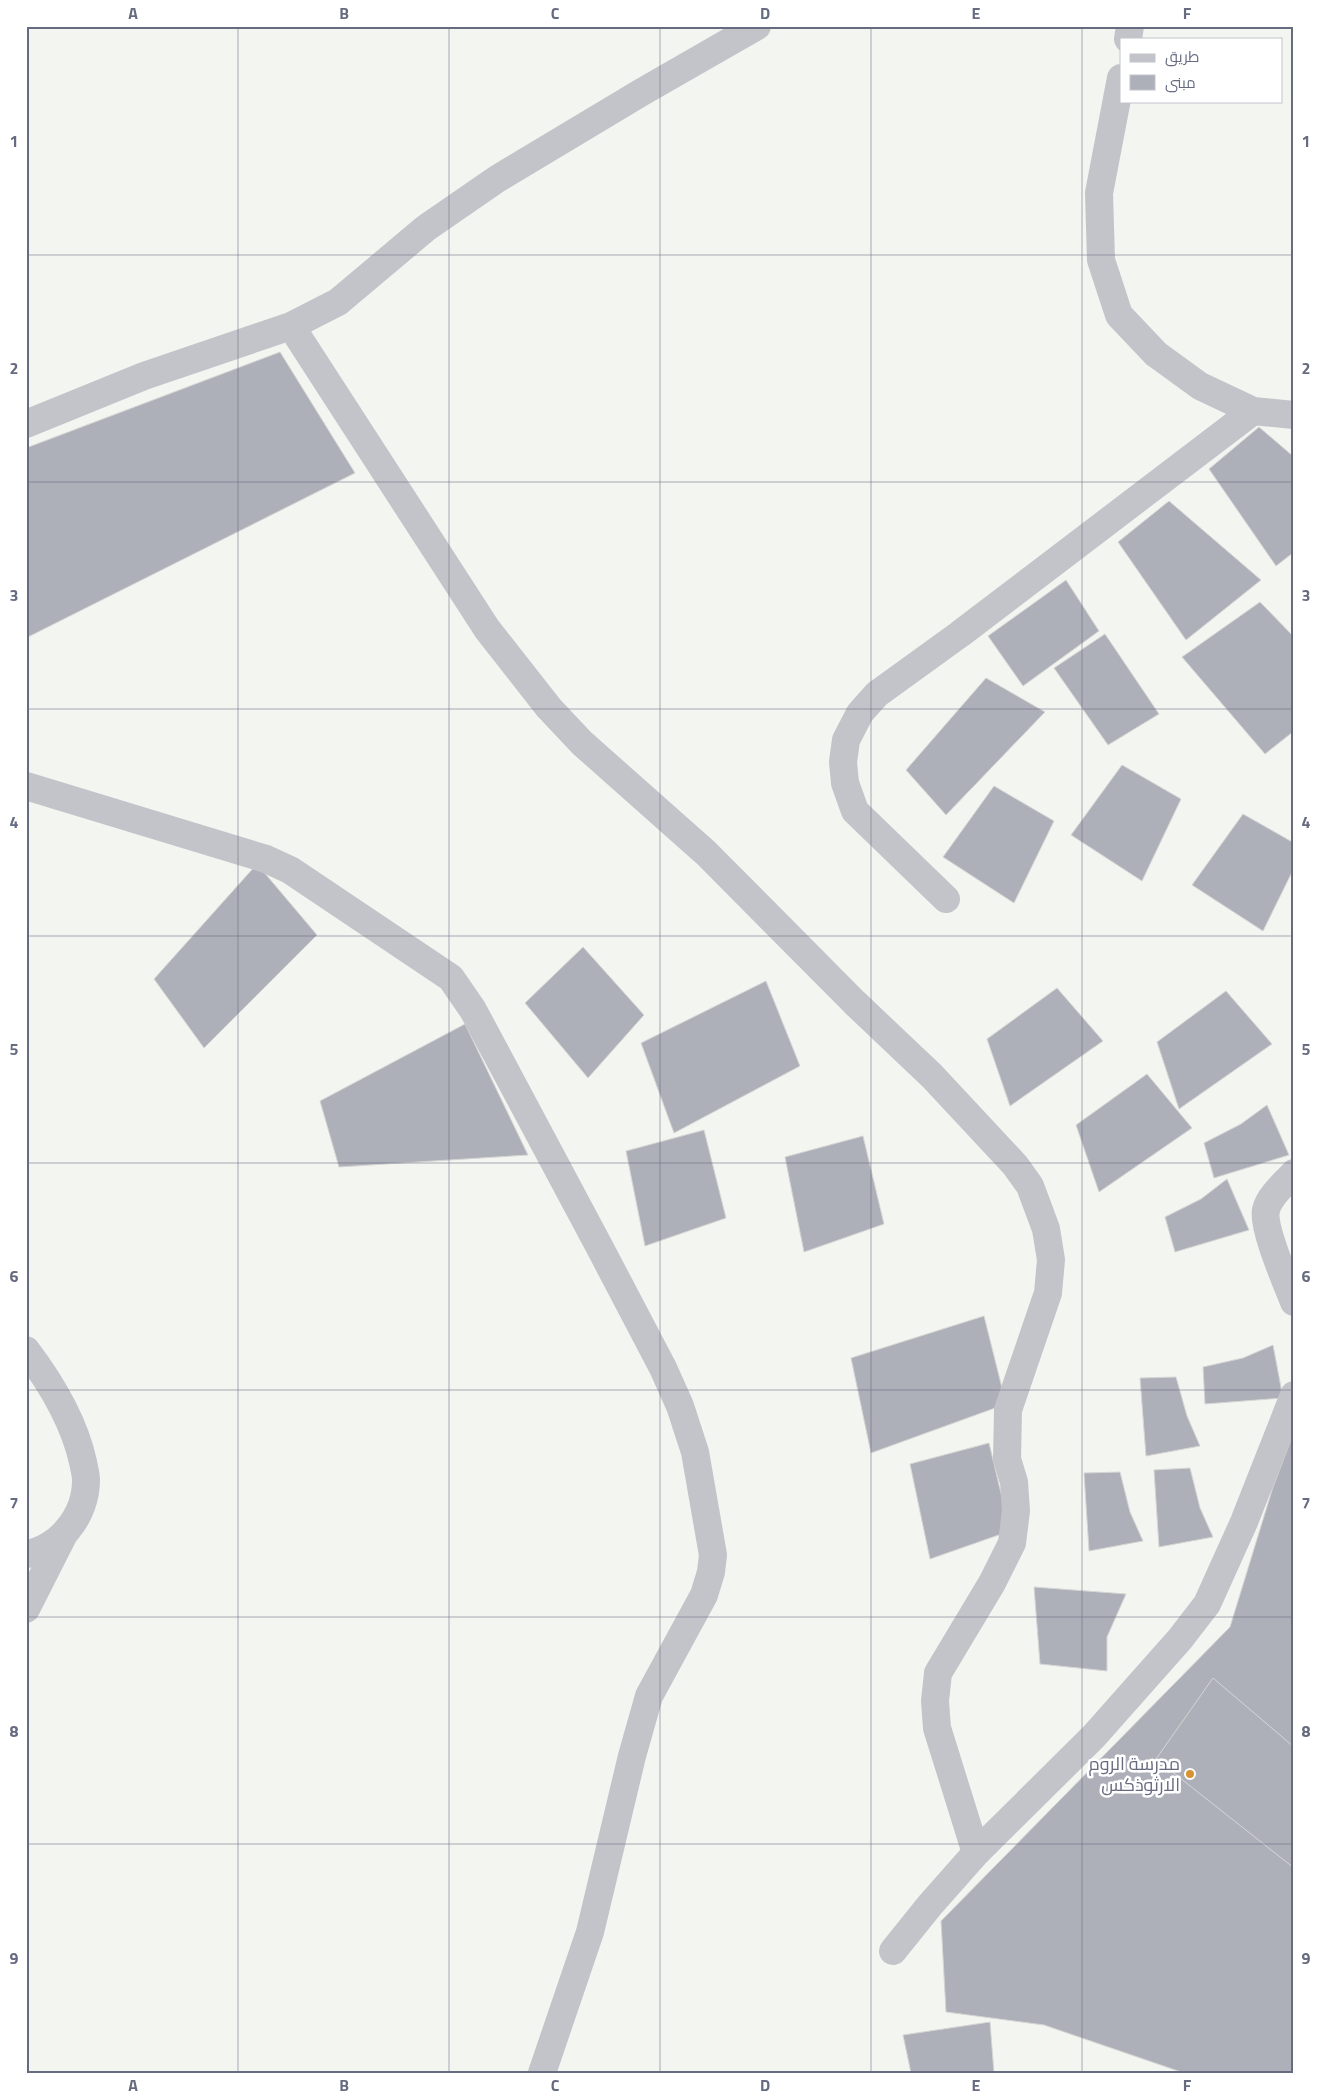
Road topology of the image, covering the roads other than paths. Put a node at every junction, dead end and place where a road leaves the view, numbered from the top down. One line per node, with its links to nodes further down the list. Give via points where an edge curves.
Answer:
1 (758, 26): 3 (street, via 497,179 426,228 338,302)
2 (1120, 83): 4 (street, via 1099,193 1102,260 1119,315 1156,354 1200,386)
3 (291, 326): 6 (street, via 144,376); 16 (street, via 487,628 549,708 582,743 706,853 932,1076 1015,1165 1030,1186 1046,1229 1051,1260 1048,1293 1008,1410 1007,1459 1014,1482 1016,1511 1012,1543 938,1673 935,1701 937,1728)
4 (1253, 411): 5 (street); 8 (street, via 877,694 860,713 846,740 843,762 845,783 855,811)
5 (1294, 415)
6 (26, 424)
7 (26, 786): 18 (street, via 266,859 290,870 452,978 473,1010 595,1237 680,1406 695,1452 711,1536 711,1572 704,1595 649,1696 590,1932)
8 (946, 899)
9 (1294, 1173): 10 (street, via 1266,1210 1277,1258)
10 (1294, 1302)
11 (26, 1350): 13 (street, via 68,1418 86,1479 84,1500 75,1521)
12 (1294, 1395): 16 (street, via 1244,1522 1207,1604 1094,1736)
13 (64, 1534): 14 (street, via 52,1544); 15 (street)
14 (26, 1554)
15 (26, 1609)
16 (976, 1853): 17 (street)
17 (894, 1951)
18 (542, 2073)

